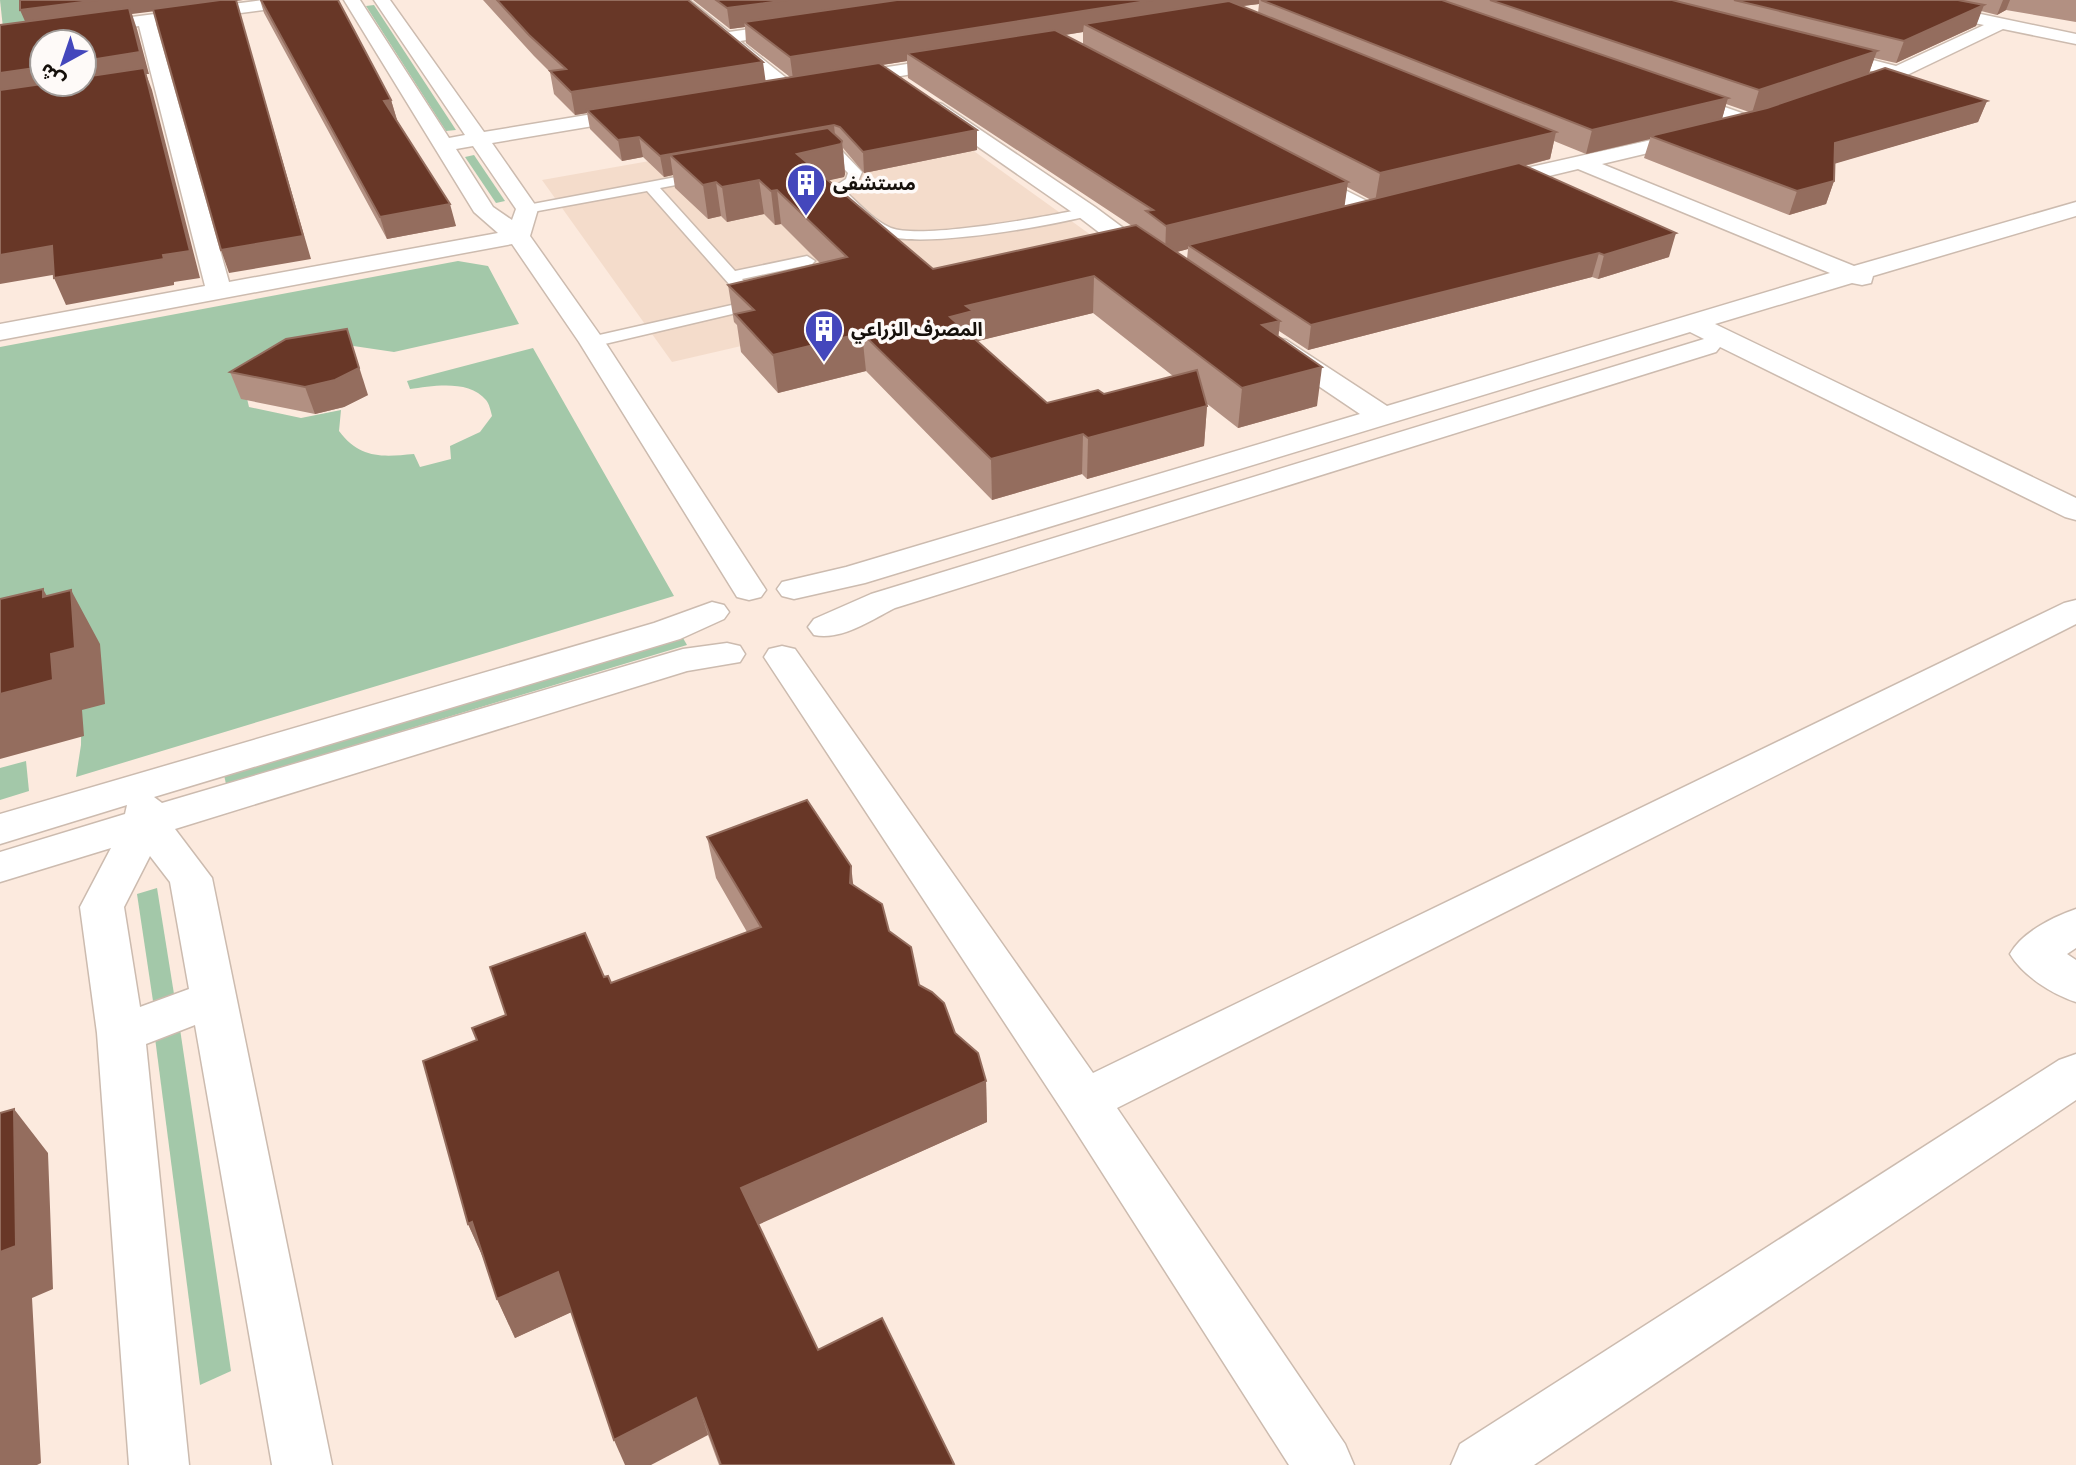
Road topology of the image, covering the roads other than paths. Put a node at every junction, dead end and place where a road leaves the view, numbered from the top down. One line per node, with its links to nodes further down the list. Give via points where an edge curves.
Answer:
1 (300, 0): 6 (street)
2 (352, 0): 24 (street)
3 (382, 0): 23 (street)
4 (679, 0): 9 (street)
5 (1890, 0): 7 (street)
6 (146, 20): 11 (street); 44 (street, via 154,81)
7 (2002, 23): 10 (street); 14 (street)
8 (818, 25): 9 (street)
9 (726, 38): 19 (street, via 795,87)
10 (2076, 38)
11 (0, 39)
12 (1804, 48): 14 (street)
13 (977, 58): 15 (street)
14 (1898, 72): 17 (street)
15 (884, 73): 16 (street); 34 (street)
16 (829, 82)
17 (1849, 89)
18 (1662, 91): 22 (street)
19 (760, 93)
20 (664, 108): 23 (street)
21 (1776, 114): 22 (street)
22 (1752, 123): 27 (street)
23 (479, 138): 24 (street); 37 (street)
24 (443, 145): 37 (street, via 485,212)
25 (1544, 148): 27 (street)
26 (795, 159): 34 (lane, via 835,152 855,172 852,181 836,190 888,232 979,231)
27 (1582, 164): 31 (street, via 1551,167); 41 (street)
28 (1286, 167): 35 (street)
29 (716, 174): 30 (lane)
30 (650, 186): 37 (lane); 42 (lane)
31 (1461, 190)
32 (1397, 206): 35 (street)
33 (2076, 209): 41 (street)
34 (1087, 212): 40 (street)
35 (1371, 212): 36 (street)
36 (1345, 219)
37 (523, 222): 44 (street); 49 (street)
38 (2076, 231): 43 (street)
39 (807, 261): 42 (lane)
40 (1168, 268)
41 (1854, 274): 43 (street); 45 (street)
42 (731, 277): 49 (lane, via 756,304)
43 (1887, 288): 48 (street)
44 (219, 292): 46 (street)
45 (1692, 323): 48 (street); 50 (street)
46 (0, 332)
47 (1261, 334): 50 (street)
48 (1726, 340): 51 (street); 56 (street, via 883,601)
49 (592, 342): 53 (street)
50 (1382, 415): 52 (street, via 853,576)
51 (2076, 510)
52 (794, 589): 53 (street); 56 (street, via 825,608)
53 (749, 590): 55 (street, via 727,599)
54 (2076, 610): 67 (street)
55 (712, 612): 57 (street, via 706,621 708,640); 59 (street)
56 (826, 627): 58 (street, via 810,645)
57 (727, 654): 58 (street, via 753,660); 59 (street, via 683,660)
58 (782, 657): 67 (street)
59 (144, 804): 60 (street); 61 (street); 64 (street, via 191,878); 65 (street, via 102,907)
60 (0, 830)
61 (0, 867)
62 (2076, 926): 63 (street, via 2033,954)
63 (2076, 984)
64 (215, 999): 65 (street); 68 (street)
65 (121, 1033): 69 (street)
66 (2076, 1074): 71 (street)
67 (1084, 1101): 70 (street)
68 (291, 1461)
69 (159, 1465)
70 (1324, 1465)
71 (1481, 1465)

